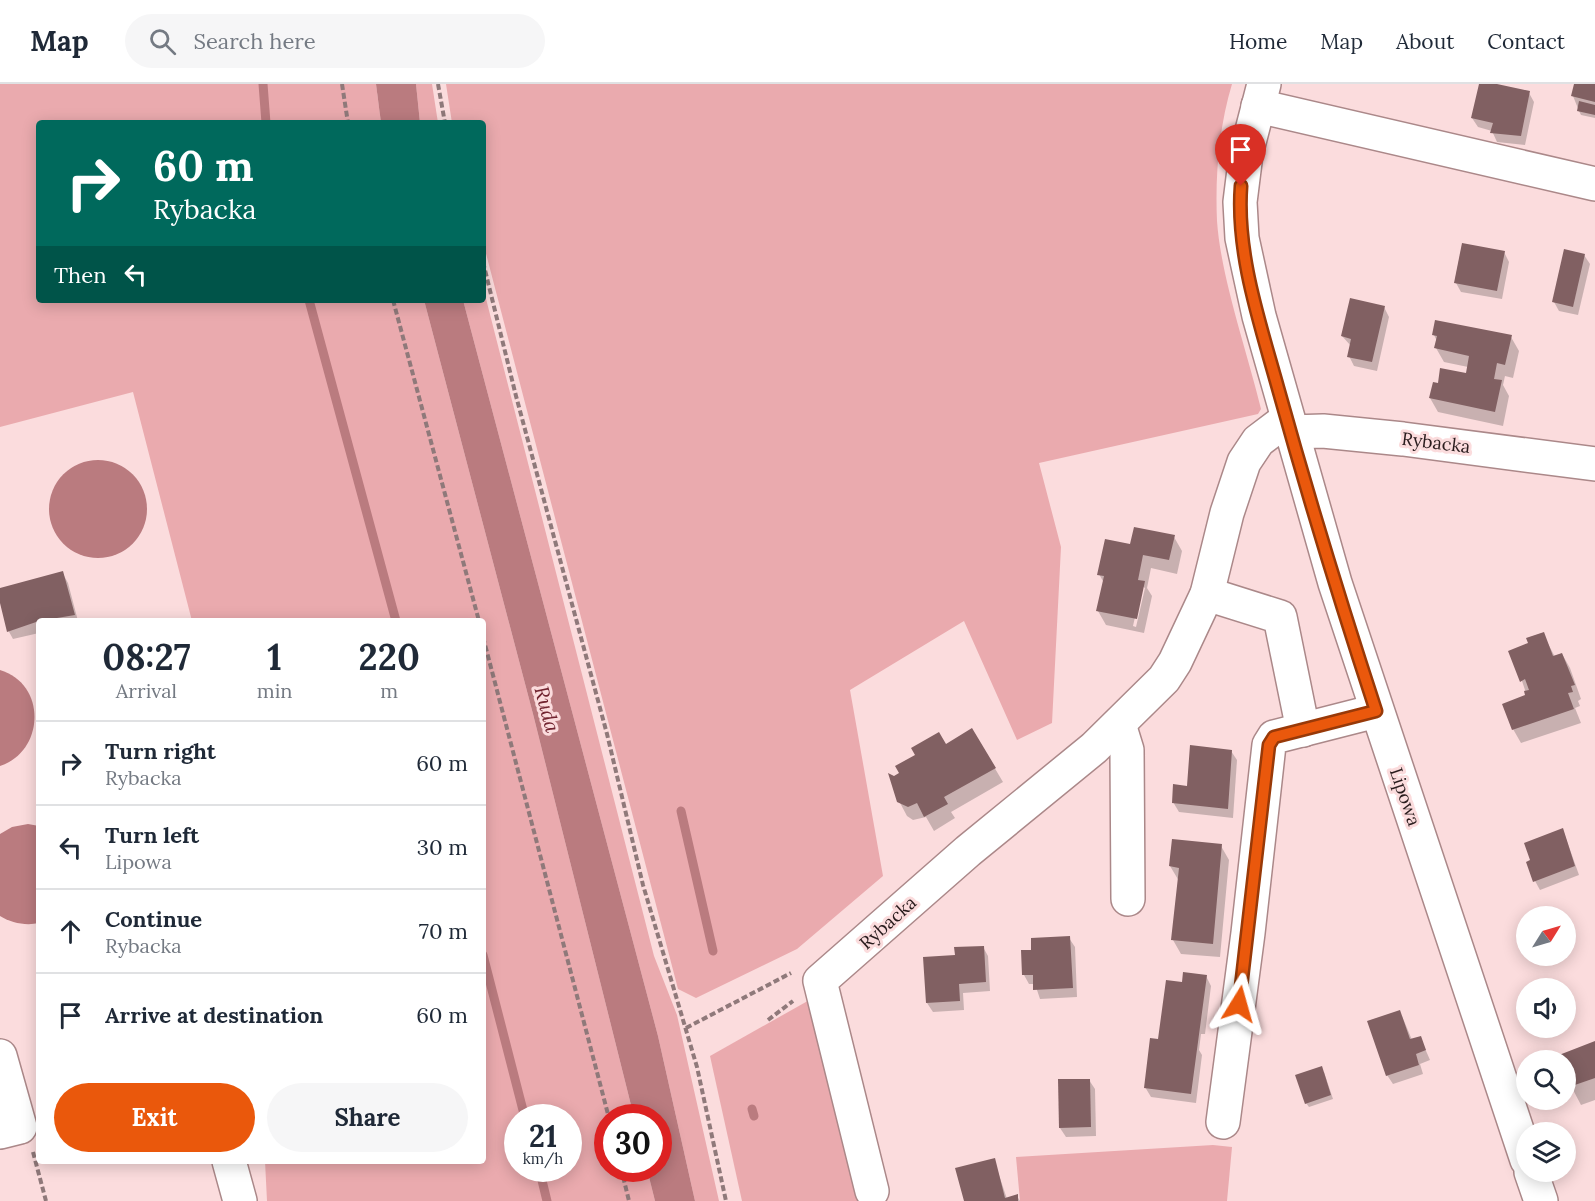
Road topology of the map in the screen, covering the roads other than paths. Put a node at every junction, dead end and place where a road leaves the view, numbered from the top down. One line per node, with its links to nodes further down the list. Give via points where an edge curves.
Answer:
1 (1261, 95): 2 (street); 3 (street, via 1243,173 1241,227 1258,316)
2 (1595, 184)
3 (1289, 426): 4 (street, Rybacka); 5 (street, Rybacka, via 1258,441 1244,462); 6 (street, Lipowa)
4 (1595, 464)
5 (1207, 594): 7 (street, Rybacka, via 1164,679); 8 (street, via 1280,617)
6 (1376, 711): 8 (street); 13 (street, Lipowa)
7 (1119, 724): 9 (street, via 1127,750); 16 (street, Rybacka, via 820,981)
8 (1303, 730): 11 (street, via 1274,737 1269,745)
9 (1128, 899)
10 (0, 1056): 12 (street)
11 (1223, 1122)
12 (20, 1127)
13 (1516, 1127)
14 (230, 1164): 17 (street)
15 (1534, 1182): 18 (street)
16 (872, 1191)
17 (240, 1201)
18 (1541, 1201)

